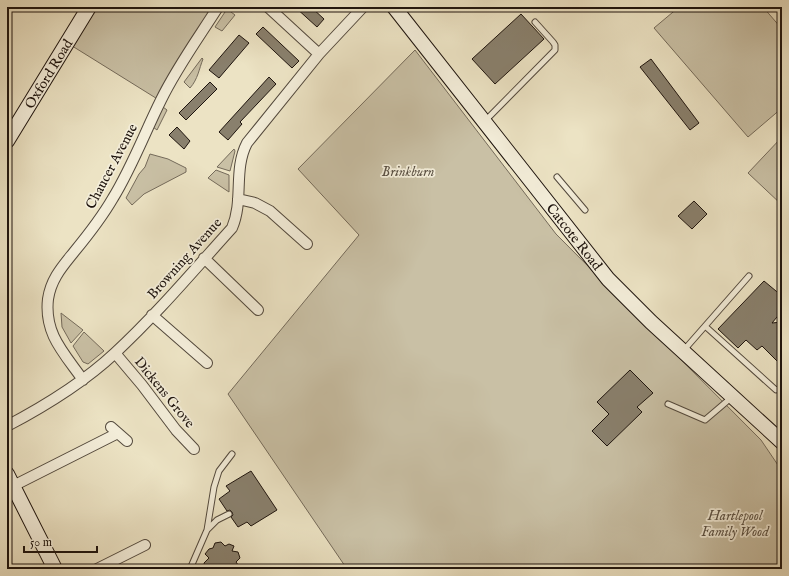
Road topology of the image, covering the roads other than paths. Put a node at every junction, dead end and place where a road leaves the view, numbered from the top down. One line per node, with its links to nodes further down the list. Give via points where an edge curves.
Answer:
1 (89, 7): 9 (street, Oxford Road)
2 (218, 7): 22 (street, Chaucer Avenue, via 162,98 114,197 58,272 52,284 48,299 49,326 54,340)
3 (268, 7): 7 (street)
4 (363, 7): 7 (street, Browning Avenue)
5 (394, 7): 8 (street, Catcote Road)
6 (535, 22): 8 (lane, via 553,42 555,50)
7 (319, 54): 11 (street, Browning Avenue, via 247,143 239,169)
8 (485, 122): 19 (street, Catcote Road, via 608,279)
9 (7, 141)
10 (557, 177): 12 (lane)
11 (238, 199): 13 (street, via 255,203 270,211); 14 (street, Browning Avenue, via 232,228)
12 (585, 210)
13 (307, 244)
14 (204, 258): 16 (street); 17 (street, Browning Avenue)
15 (749, 276): 18 (lane)
16 (258, 310)
17 (152, 314): 20 (street, Browning Avenue); 21 (street)
18 (705, 326): 19 (lane); 23 (lane, via 776,390)
19 (683, 351): 24 (street, Catcote Road)
20 (115, 353): 22 (street, Browning Avenue); 29 (street, Dickens Grove, via 176,430)
21 (207, 363)
22 (83, 380): 26 (street, Browning Avenue, via 59,397)
23 (782, 388)
24 (732, 396): 25 (lane, via 706,420); 28 (street, Catcote Road)
25 (668, 404)
26 (7, 426)
27 (127, 441): 31 (street, via 114,430)
28 (782, 442)
29 (194, 448)
30 (232, 454): 33 (lane, via 219,471)
31 (10, 480): 35 (street)
32 (229, 514): 33 (lane, via 217,520)
33 (207, 530): 37 (lane)
34 (145, 545): 36 (street)
35 (55, 569)
36 (97, 569)
37 (190, 569)

